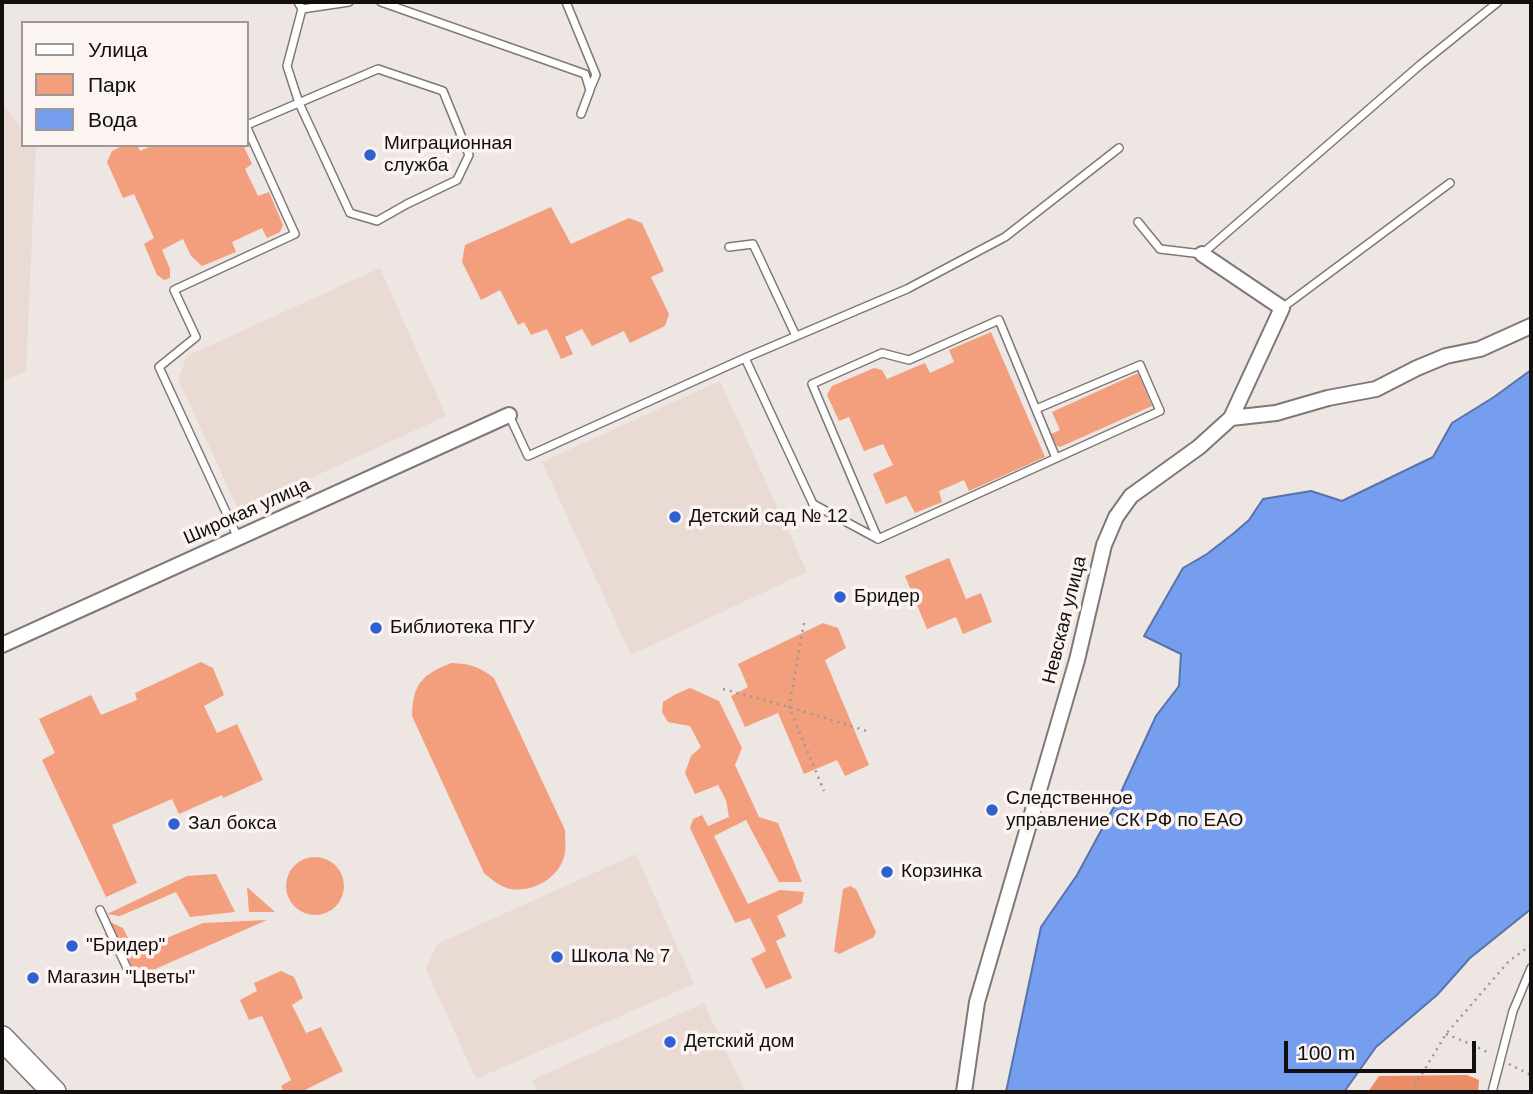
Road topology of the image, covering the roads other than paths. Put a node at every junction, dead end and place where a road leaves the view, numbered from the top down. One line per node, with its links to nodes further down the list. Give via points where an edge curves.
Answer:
1 (349, 2): 5 (lane)
2 (381, 2): 6 (lane, via 585,74)
3 (566, 2): 6 (lane, via 596,75)
4 (1498, 2): 15 (lane)
5 (300, 5): 7 (lane, via 287,66)
6 (590, 90): 8 (lane)
7 (299, 103): 7 (lane, via 351,213 377,221 457,180 469,155 443,91 378,69); 9 (lane)
8 (581, 114)
9 (248, 127)
10 (248, 129): 24 (lane, via 295,234 174,290 196,338 159,367)
11 (1119, 148): 18 (lane, via 1005,237 907,289)
12 (1450, 183): 16 (lane)
13 (1138, 222): 15 (lane, via 1160,249)
14 (729, 247): 18 (lane, via 753,244)
15 (1202, 254): 16 (street)
16 (1282, 308): 22 (street, Невская улица)
17 (1531, 326): 22 (street, via 1480,349 1446,356 1376,388 1276,413)
18 (796, 336): 19 (lane)
19 (745, 358): 21 (lane, via 528,456); 25 (lane, via 813,505)
20 (1036, 410): 23 (lane); 23 (lane, via 1140,365 1160,411); 25 (lane, via 999,320 908,360 882,354 812,384)
21 (509, 415): 24 (street, Широкая улица)
22 (1231, 418): 32 (street, Невская улица, via 1131,496 1104,545 1077,660 977,1002)
23 (1056, 458): 25 (lane)
24 (238, 538): 26 (street, Широкая улица)
25 (878, 539)
26 (2, 645)
27 (100, 910): 28 (lane)
28 (127, 968)
29 (1531, 968): 33 (lane, via 1513,1011)
30 (2, 1038): 31 (main road)
31 (54, 1092)
32 (964, 1092)
33 (1492, 1092)

